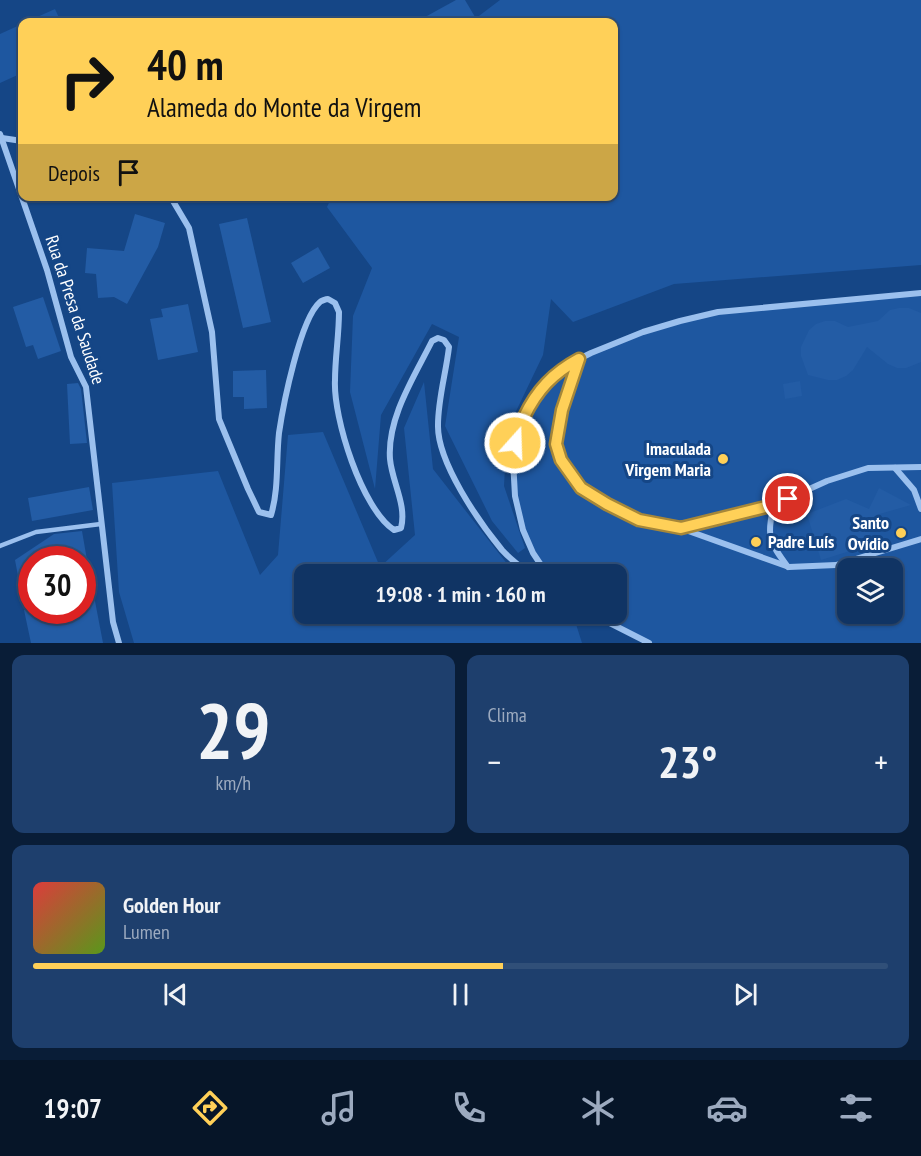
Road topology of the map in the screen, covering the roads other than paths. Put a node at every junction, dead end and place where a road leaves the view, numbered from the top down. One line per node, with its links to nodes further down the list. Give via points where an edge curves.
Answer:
1 (1, 136): 2 (street); 3 (street, Rua da Presa da Saudade)
2 (18, 140)
3 (18, 186)
4 (23, 201): 12 (street, Rua da Presa da Saudade, via 71,357 86,387)
5 (173, 201): 17 (street, via 189,228 212,332 219,419 259,512 271,515 276,499 280,430 303,332 312,311 328,299 339,312 334,382 346,449 376,513 394,530 401,528 404,518 390,461 390,438 432,341 444,340 449,347 438,425 440,446 469,504 503,551)
6 (921, 293): 7 (street, via 718,312 643,332)
7 (579, 359): 13 (street, via 562,410 556,444 561,460 581,488 607,504 639,520); 18 (street, via 561,368 544,384 515,436 515,496 523,530)
8 (921, 467): 9 (street)
9 (895, 468): 10 (street, via 868,468); 11 (street, via 914,490)
10 (774, 505): 13 (street); 19 (street, via 769,531 772,546)
11 (921, 509)
12 (101, 525): 16 (lane, via 36,532); 21 (street, Rua da Presa da Saudade)
13 (681, 528): 19 (street)
14 (921, 532): 15 (street)
15 (920, 540): 19 (street, via 836,565)
16 (0, 546)
17 (518, 564)
18 (540, 564)
19 (789, 567)
20 (610, 624): 22 (street)
21 (119, 643)
22 (649, 643)

